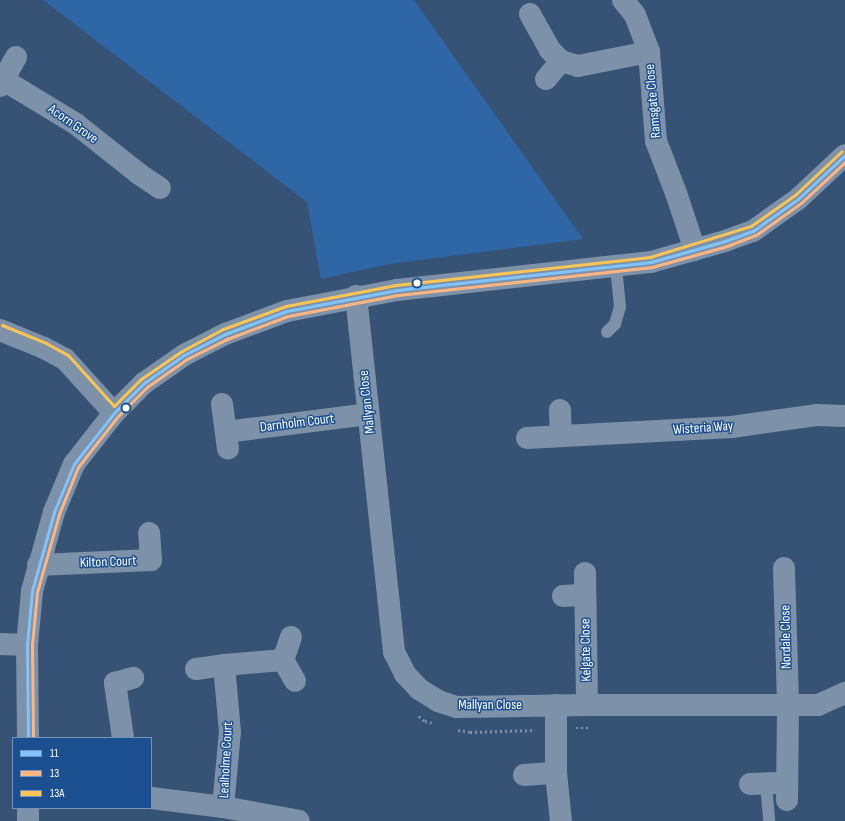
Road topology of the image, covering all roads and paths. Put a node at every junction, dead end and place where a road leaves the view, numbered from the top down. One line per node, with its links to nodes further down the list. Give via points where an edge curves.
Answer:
1 (623, 0): 3 (street, Ramsgate Close, via 635,15)
2 (530, 14): 5 (street, via 550,50)
3 (649, 52): 5 (street, via 578,66); 10 (street, Ramsgate Close, via 656,142)
4 (16, 57): 7 (street, Acorn Grove)
5 (561, 61): 6 (street)
6 (546, 79)
7 (1, 82): 9 (street, Acorn Grove, via 76,124 137,183)
8 (845, 155): 10 (street, via 798,199 753,231)
9 (160, 188)
10 (694, 250): 11 (street, via 650,262)
11 (616, 267): 12 (street); 14 (lane, via 620,307 615,324)
12 (356, 296): 17 (street, via 287,311 225,334 184,355 144,383); 18 (street, Mallyan Close)
13 (0, 330): 17 (street, via 65,359)
14 (608, 332)
15 (222, 404): 18 (street, Darnholm Court, via 227,440)
16 (560, 410): 20 (street)
17 (114, 413): 23 (street, via 74,464 54,512)
18 (368, 414): 37 (street, Mallyan Close, via 394,652 405,674 419,689 438,701 457,707)
19 (845, 416): 20 (street, Wisteria Way, via 816,415 732,427)
20 (561, 436): 21 (street, Wisteria Way)
21 (527, 438)
22 (148, 532): 23 (street, Kilton Court, via 151,560)
23 (38, 565): 30 (street, via 32,591)
24 (784, 568): 39 (street, Nordale Close)
25 (585, 572): 26 (street, Kelgate Close)
26 (585, 595): 27 (street); 38 (street, Kelgate Close)
27 (563, 596)
28 (291, 636): 31 (street)
29 (0, 644): 30 (street)
30 (27, 645): 40 (street)
31 (282, 660): 32 (street); 35 (street)
32 (224, 665): 33 (street); 46 (street, Lealholme Court, via 230,732)
33 (196, 669)
34 (133, 678): 41 (street, via 115,683)
35 (295, 681)
36 (845, 693): 39 (street, Mallyan Close, via 818,705)
37 (556, 705): 38 (street, Mallyan Close); 42 (street)
38 (587, 705): 39 (street, Mallyan Close)
39 (788, 706): 44 (street, Nordale Close, via 787,792)
40 (28, 737)
41 (123, 737)
42 (556, 773): 43 (street); 50 (street)
43 (524, 775)
44 (758, 784): 51 (lane)
45 (152, 798): 46 (street)
46 (223, 807): 49 (street)
47 (28, 809): 48 (street)
48 (28, 821)
49 (299, 821)
50 (561, 821)
51 (769, 821)

